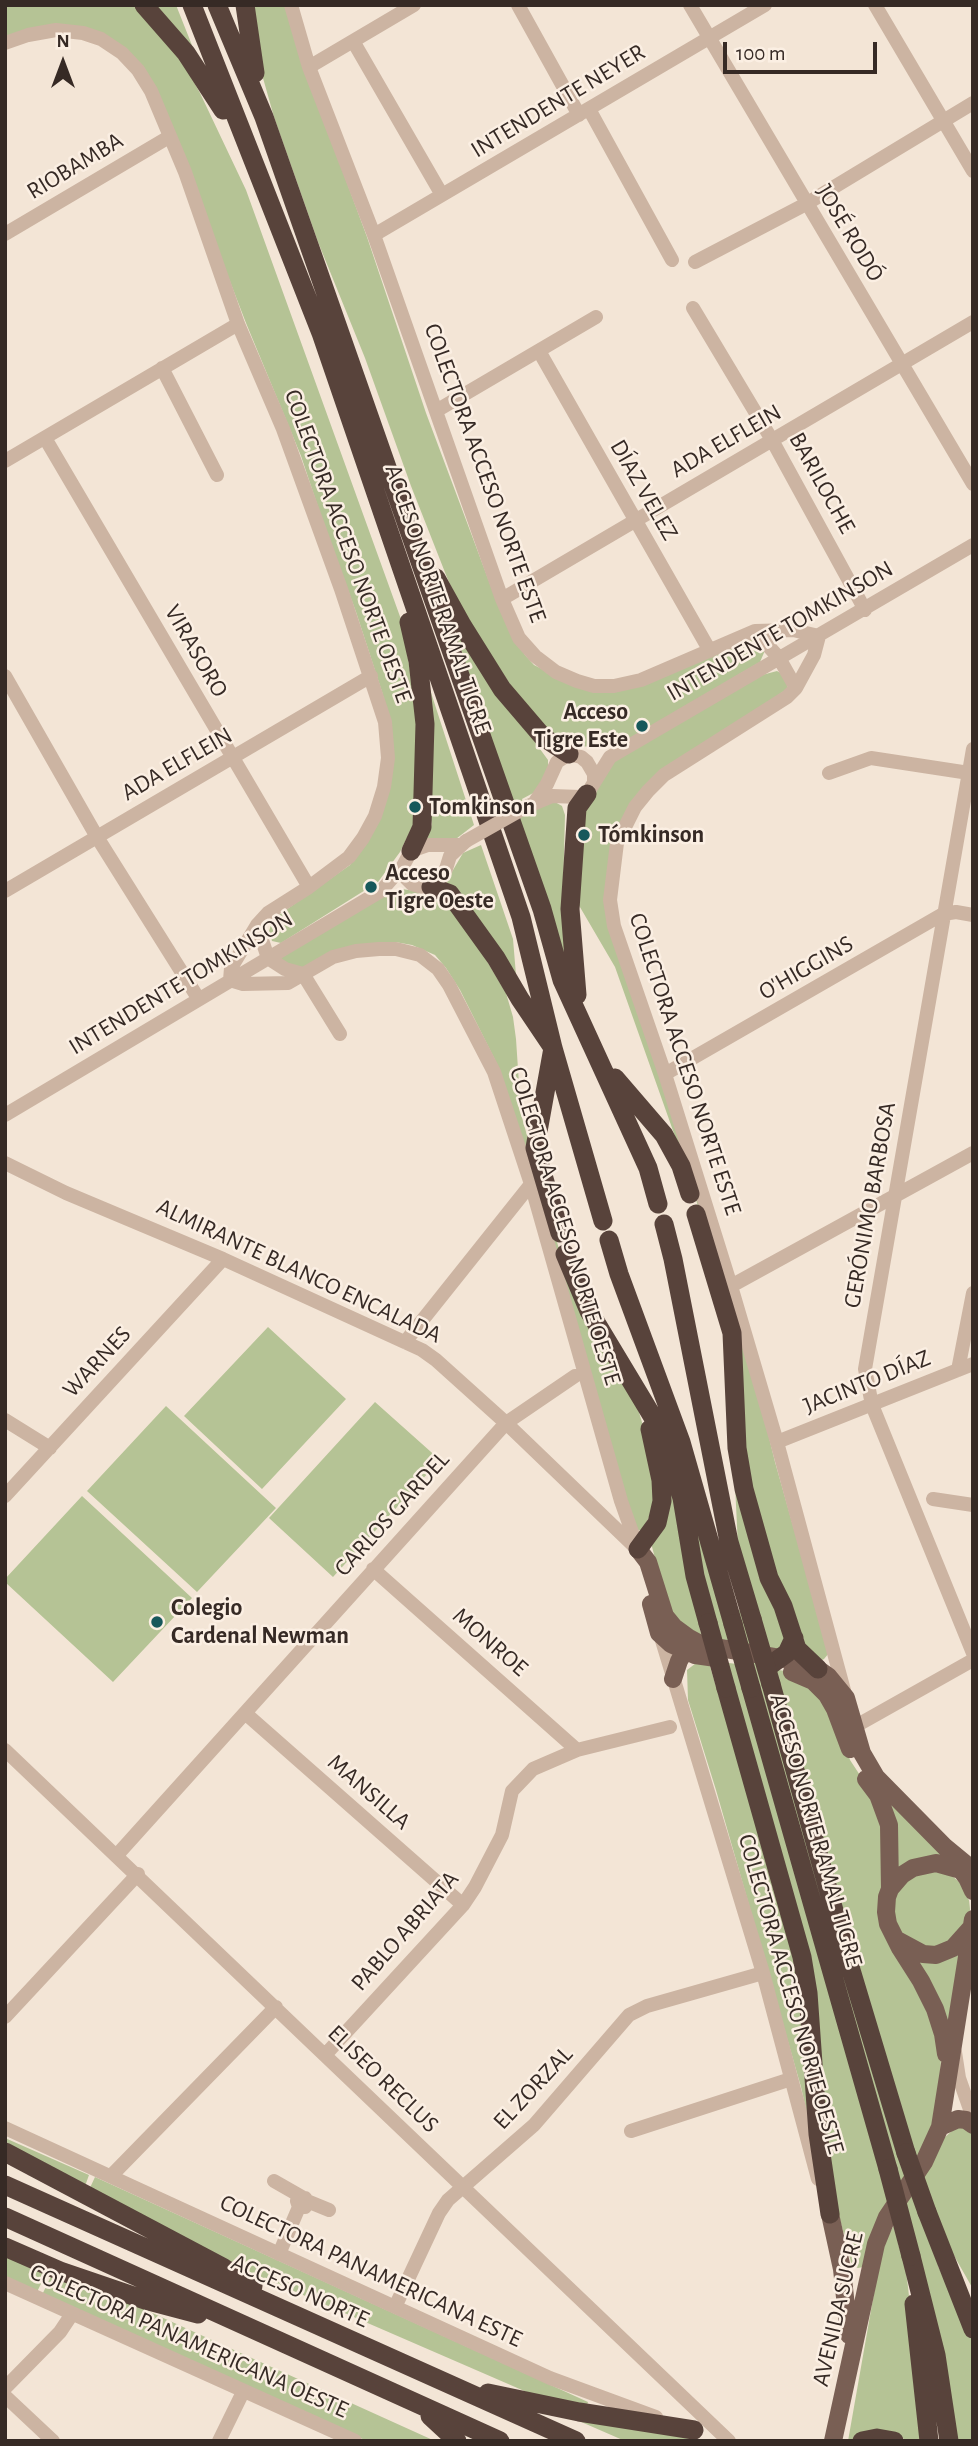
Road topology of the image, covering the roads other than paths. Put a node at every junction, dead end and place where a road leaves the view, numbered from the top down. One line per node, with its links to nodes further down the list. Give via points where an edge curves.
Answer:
1 (144, 5): 20 (highway, via 187,53)
2 (192, 5): 20 (highway, ACCESO NORTE RAMAL TIGRE)
3 (217, 5): 17 (highway, ACCESO NORTE RAMAL TIGRE)
4 (245, 5): 17 (highway)
5 (291, 5): 14 (street, COLECTORA ACCESO NORTE ESTE)
6 (414, 5): 12 (street)
7 (518, 5): 16 (street)
8 (690, 5): 11 (street, JOSÉ RODÓ)
9 (765, 5): 11 (street, INTENDENTE NEYER)
10 (875, 5): 18 (street)
11 (708, 38): 16 (street, INTENDENTE NEYER); 23 (street, JOSÉ RODÓ)
12 (353, 41): 14 (street); 22 (street)
13 (5, 43): 19 (street, COLECTORA ACCESO NORTE OESTE, via 56,30 101,39 138,70)
14 (309, 67): 25 (street, COLECTORA ACCESO NORTE ESTE)
15 (973, 103): 18 (street)
16 (584, 112): 22 (street, INTENDENTE NEYER); 26 (street)
17 (264, 117): 44 (highway, ACCESO NORTE RAMAL TIGRE)
18 (944, 121): 21 (street); 23 (street)
19 (169, 137): 24 (street, RIOBAMBA); 31 (street, COLECTORA ACCESO NORTE OESTE)
20 (256, 167): 41 (highway, ACCESO NORTE RAMAL TIGRE, via 321,333)
21 (973, 171)
22 (442, 195): 25 (street, INTENDENTE NEYER)
23 (806, 204): 27 (street); 33 (street, JOSÉ RODÓ)
24 (5, 234)
25 (374, 235): 35 (street, COLECTORA ACCESO NORTE ESTE)
26 (671, 260)
27 (695, 262)
28 (693, 308): 37 (street, BARILOCHE)
29 (596, 317): 32 (street)
30 (973, 323): 33 (street, ADA ELFLEIN)
31 (238, 324): 34 (street); 52 (street, COLECTORA ACCESO NORTE OESTE, via 283,429)
32 (540, 351): 35 (street); 42 (street, DÍAZ VELEZ)
33 (902, 363): 37 (street, ADA ELFLEIN); 40 (street, JOSÉ RODÓ)
34 (162, 368): 36 (street); 39 (street)
35 (436, 411): 45 (street, COLECTORA ACCESO NORTE ESTE)
36 (45, 438): 38 (street); 57 (street, VIRASORO)
37 (772, 440): 42 (street, ADA ELFLEIN); 46 (street, BARILOCHE)
38 (5, 461)
39 (217, 475)
40 (973, 484)
41 (384, 515): 64 (highway, via 418,662 425,724 422,827); 78 (highway, ACCESO NORTE RAMAL TIGRE, via 521,917)
42 (635, 520): 45 (street, ADA ELFLEIN); 49 (street, DÍAZ VELEZ)
43 (973, 545): 46 (street, INTENDENTE TOMKINSON)
44 (416, 546): 55 (highway, via 502,689 543,737); 76 (highway, ACCESO NORTE RAMAL TIGRE, via 542,909 562,980)
45 (502, 598): 49 (street, COLECTORA ACCESO NORTE ESTE, via 519,638 535,656 556,671 594,686 640,680)
46 (865, 610): 48 (street, INTENDENTE TOMKINSON)
47 (755, 631): 48 (street, COLECTORA ACCESO NORTE ESTE, via 793,630); 49 (street, COLECTORA ACCESO NORTE ESTE); 50 (street)
48 (819, 636): 50 (street, INTENDENTE TOMKINSON); 53 (street, COLECTORA ACCESO NORTE ESTE)
49 (710, 651)
50 (779, 658): 53 (street); 56 (street, INTENDENTE TOMKINSON)
51 (5, 676): 62 (street)
52 (371, 676): 57 (street, ADA ELFLEIN); 66 (street, COLECTORA ACCESO NORTE OESTE, via 386,722 384,787 374,816 349,857)
53 (796, 688): 80 (street, COLECTORA ACCESO NORTE ESTE, via 664,775 635,807 617,843 610,900 614,926)
54 (973, 749): 59 (street, GERÓNIMO BARBOSA)
55 (575, 755): 56 (street); 60 (street, via 591,767); 61 (street, via 557,761)
56 (610, 757): 60 (street, INTENDENTE TOMKINSON)
57 (233, 758): 62 (street, ADA ELFLEIN); 66 (street, VIRASORO)
58 (828, 773): 59 (street, via 871,758)
59 (969, 773): 69 (street, GERÓNIMO BARBOSA)
60 (591, 788): 61 (street, via 580,797 552,796); 76 (highway, via 577,808 570,909 573,970)
61 (532, 804): 63 (street, bridge)
62 (97, 837): 67 (street, ADA ELFLEIN); 75 (street)
63 (463, 843): 64 (street, via 428,845); 65 (street, via 450,856 439,882)
64 (407, 858): 65 (street, via 406,878); 68 (street, INTENDENTE TOMKINSON)
65 (422, 885): 68 (street, INTENDENTE TOMKINSON); 78 (highway, via 450,894)
66 (309, 887): 71 (street, COLECTORA ACCESO NORTE OESTE)
67 (5, 891)
68 (381, 891): 72 (street, INTENDENTE TOMKINSON)
69 (943, 914): 70 (street); 80 (street, O'HIGGINS); 86 (street, GERÓNIMO BARBOSA)
70 (973, 915)
71 (257, 925): 72 (street); 74 (street, COLECTORA ACCESO NORTE OESTE, via 231,968)
72 (268, 958): 73 (street); 74 (street, INTENDENTE TOMKINSON)
73 (303, 974): 74 (street, COLECTORA ACCESO NORTE OESTE, via 288,983); 77 (street); 84 (street, COLECTORA ACCESO NORTE OESTE, via 333,957 356,951 397,948 431,962 449,985 494,1072)
74 (230, 980): 75 (street, INTENDENTE TOMKINSON)
75 (198, 998): 81 (street, INTENDENTE TOMKINSON)
76 (584, 1030): 79 (highway, ACCESO NORTE RAMAL TIGRE)
77 (340, 1034)
78 (553, 1048): 89 (highway, ACCESO NORTE RAMAL TIGRE); 91 (highway, via 536,1148)
79 (600, 1061): 85 (highway, via 664,1135); 87 (highway, ACCESO NORTE RAMAL TIGRE, via 648,1168)
80 (665, 1074): 95 (street, COLECTORA ACCESO NORTE ESTE)
81 (5, 1115)
82 (973, 1153): 86 (street)
83 (5, 1163): 94 (street, ALMIRANTE BLANCO ENCALADA)
84 (531, 1184): 97 (street); 109 (street, COLECTORA ACCESO NORTE OESTE)
85 (690, 1194)
86 (894, 1197): 95 (street); 102 (street, GERÓNIMO BARBOSA, via 865,1369)
87 (658, 1204)
88 (696, 1214): 116 (highway, via 732,1334 737,1448 744,1489 769,1578)
89 (603, 1221)
90 (664, 1224): 114 (highway, ACCESO NORTE RAMAL TIGRE)
91 (559, 1233)
92 (609, 1240): 114 (highway, ACCESO NORTE RAMAL TIGRE)
93 (565, 1254): 101 (highway, via 589,1311)
94 (223, 1259): 97 (street, ALMIRANTE BLANCO ENCALADA); 106 (street, WARNES)
95 (731, 1286): 105 (street, COLECTORA ACCESO NORTE ESTE)
96 (973, 1293): 99 (street)
97 (405, 1342): 104 (street, ALMIRANTE BLANCO ENCALADA, via 436,1360)
98 (973, 1364): 99 (street, JACINTO DÍAZ)
99 (958, 1370): 102 (street, JACINTO DÍAZ)
100 (575, 1376): 104 (street, CARLOS GARDEL)
101 (636, 1388): 112 (highway, via 655,1449 662,1501 657,1523); 156 (highway, bridge, via 670,1453 695,1576 802,1957)
102 (873, 1405): 105 (street, JACINTO DÍAZ); 119 (street, GERÓNIMO BARBOSA)
103 (5, 1420): 106 (street)
104 (506, 1423): 111 (street, ALMIRANTE BLANCO ENCALADA); 113 (street, CARLOS GARDEL)
105 (777, 1442): 124 (street, COLECTORA ACCESO NORTE ESTE)
106 (50, 1448): 107 (street, WARNES)
107 (5, 1496)
108 (933, 1499): 110 (street)
109 (621, 1501): 111 (street, via 615,1512); 112 (street, COLECTORA ACCESO NORTE OESTE)
110 (973, 1505)
111 (603, 1516): 112 (street, ALMIRANTE BLANCO ENCALADA)
112 (638, 1549): 115 (main road); 117 (main road, ALMIRANTE BLANCO ENCALADA, via 648,1562 665,1616)
113 (373, 1569): 125 (street, CARLOS GARDEL); 129 (street, MONROE)
114 (743, 1622): 121 (highway, ACCESO NORTE RAMAL TIGRE, bridge); 161 (highway, ACCESO NORTE RAMAL TIGRE, bridge, via 751,1688)
115 (659, 1633): 118 (main road, ALMIRANTE BLANCO ENCALADA); 123 (street, COLECTORA ACCESO NORTE OESTE)
116 (794, 1638): 121 (highway); 122 (highway, via 797,1649)
117 (702, 1645): 118 (main road); 121 (main road, ALMIRANTE BLANCO ENCALADA)
118 (684, 1652): 121 (main road, ALMIRANTE BLANCO ENCALADA); 123 (main road)
119 (973, 1653)
120 (973, 1660): 127 (street)
121 (774, 1669): 122 (main road, ALMIRANTE BLANCO ENCALADA); 133 (main road, ALMIRANTE BLANCO ENCALADA, via 813,1681 835,1709 855,1763 886,1814 891,1839); 158 (highway, ACCESO NORTE RAMAL TIGRE, bridge, via 845,1950 906,2153)
122 (818, 1670): 124 (main road, ALMIRANTE BLANCO ENCALADA)
123 (673, 1679): 137 (street, COLECTORA ACCESO NORTE OESTE)
124 (846, 1698): 127 (main road, ALMIRANTE BLANCO ENCALADA)
125 (245, 1713): 130 (street, CARLOS GARDEL); 134 (street, MANSILLA)
126 (670, 1727): 129 (street, PABLO ABRIATA)
127 (854, 1727): 131 (main road, ALMIRANTE BLANCO ENCALADA, via 876,1777)
128 (5, 1750): 130 (street, ELISEO RECLUS)
129 (577, 1750): 134 (street, PABLO ABRIATA, via 533,1769 512,1791 502,1835)
130 (117, 1855): 132 (street, ELISEO RECLUS)
131 (967, 1870): 133 (main road, via 925,1864 902,1875)
132 (138, 1874): 138 (street, ELISEO RECLUS); 139 (street)
133 (890, 1889): 136 (main road, ALMIRANTE BLANCO ENCALADA, via 886,1912)
134 (463, 1905): 141 (street, PABLO ABRIATA)
135 (972, 1924): 136 (main road, via 960,1943 936,1955 923,1954); 140 (main road, AVENIDA SUCRE)
136 (895, 1938): 142 (main road, AVENIDA SUCRE, via 935,2010 945,2042)
137 (763, 1973): 143 (street, COLECTORA ACCESO NORTE OESTE); 153 (street, EL ZORZAL, via 629,2015 534,2125)
138 (276, 2007): 141 (street, ELISEO RECLUS); 150 (street)
139 (5, 2017)
140 (953, 2043): 142 (main road, AVENIDA SUCRE); 144 (street)
141 (326, 2055): 153 (street, ELISEO RECLUS)
142 (946, 2078): 146 (main road, AVENIDA SUCRE)
143 (791, 2080): 148 (street); 156 (street, COLECTORA ACCESO NORTE OESTE)
144 (973, 2118)
145 (973, 2125): 146 (main road, via 958,2119)
146 (940, 2127): 162 (main road, AVENIDA SUCRE, via 928,2155 887,2217)
147 (5, 2128): 150 (street, COLECTORA PANAMERICANA ESTE)
148 (631, 2131)
149 (5, 2151): 168 (highway, via 224,2268)
150 (111, 2176): 160 (street, COLECTORA PANAMERICANA ESTE)
151 (274, 2181): 154 (street)
152 (5, 2185): 168 (highway, ACCESO NORTE)
153 (464, 2188): 166 (street, EL ZORZAL, via 439,2213); 185 (street, ELISEO RECLUS)
154 (303, 2201): 155 (street); 160 (street)
155 (329, 2210)
156 (830, 2214): 163 (main road, COLECTORA ACCESO NORTE OESTE)
157 (5, 2217): 169 (highway)
158 (939, 2244): 165 (highway); 170 (highway, ACCESO NORTE RAMAL TIGRE)
159 (5, 2247): 169 (highway, via 145,2301)
160 (279, 2254): 166 (street, COLECTORA PANAMERICANA ESTE)
161 (911, 2257): 189 (highway); 190 (highway, ACCESO NORTE RAMAL TIGRE, via 936,2356)
162 (872, 2259): 163 (main road, via 859,2274); 171 (main road, AVENIDA SUCRE)
163 (842, 2269): 171 (main road, COLECTORA ACCESO NORTE OESTE)
164 (5, 2283): 167 (street, COLECTORA PANAMERICANA OESTE)
165 (973, 2300)
166 (395, 2307): 177 (street, COLECTORA PANAMERICANA ESTE, via 550,2378)
167 (72, 2314): 173 (street); 174 (street, COLECTORA PANAMERICANA OESTE)
168 (310, 2323): 172 (highway, ACCESO NORTE)
169 (250, 2328): 176 (highway)
170 (973, 2329)
171 (848, 2373): 186 (main road, AVENIDA SUCRE)
172 (450, 2385): 177 (highway); 183 (highway, ACCESO NORTE)
173 (5, 2388)
174 (243, 2392): 179 (street); 180 (street, COLECTORA PANAMERICANA OESTE)
175 (5, 2396): 178 (street)
176 (419, 2405): 181 (highway); 182 (highway)
177 (694, 2430): 184 (street, COLECTORA PANAMERICANA ESTE)
178 (53, 2441)
179 (219, 2441)
180 (355, 2441)
181 (457, 2441)
182 (500, 2441)
183 (576, 2441)
184 (723, 2441)
185 (729, 2441)
186 (833, 2441)
187 (862, 2441): 188 (highway)
188 (894, 2441)
189 (929, 2441)
190 (949, 2441)

